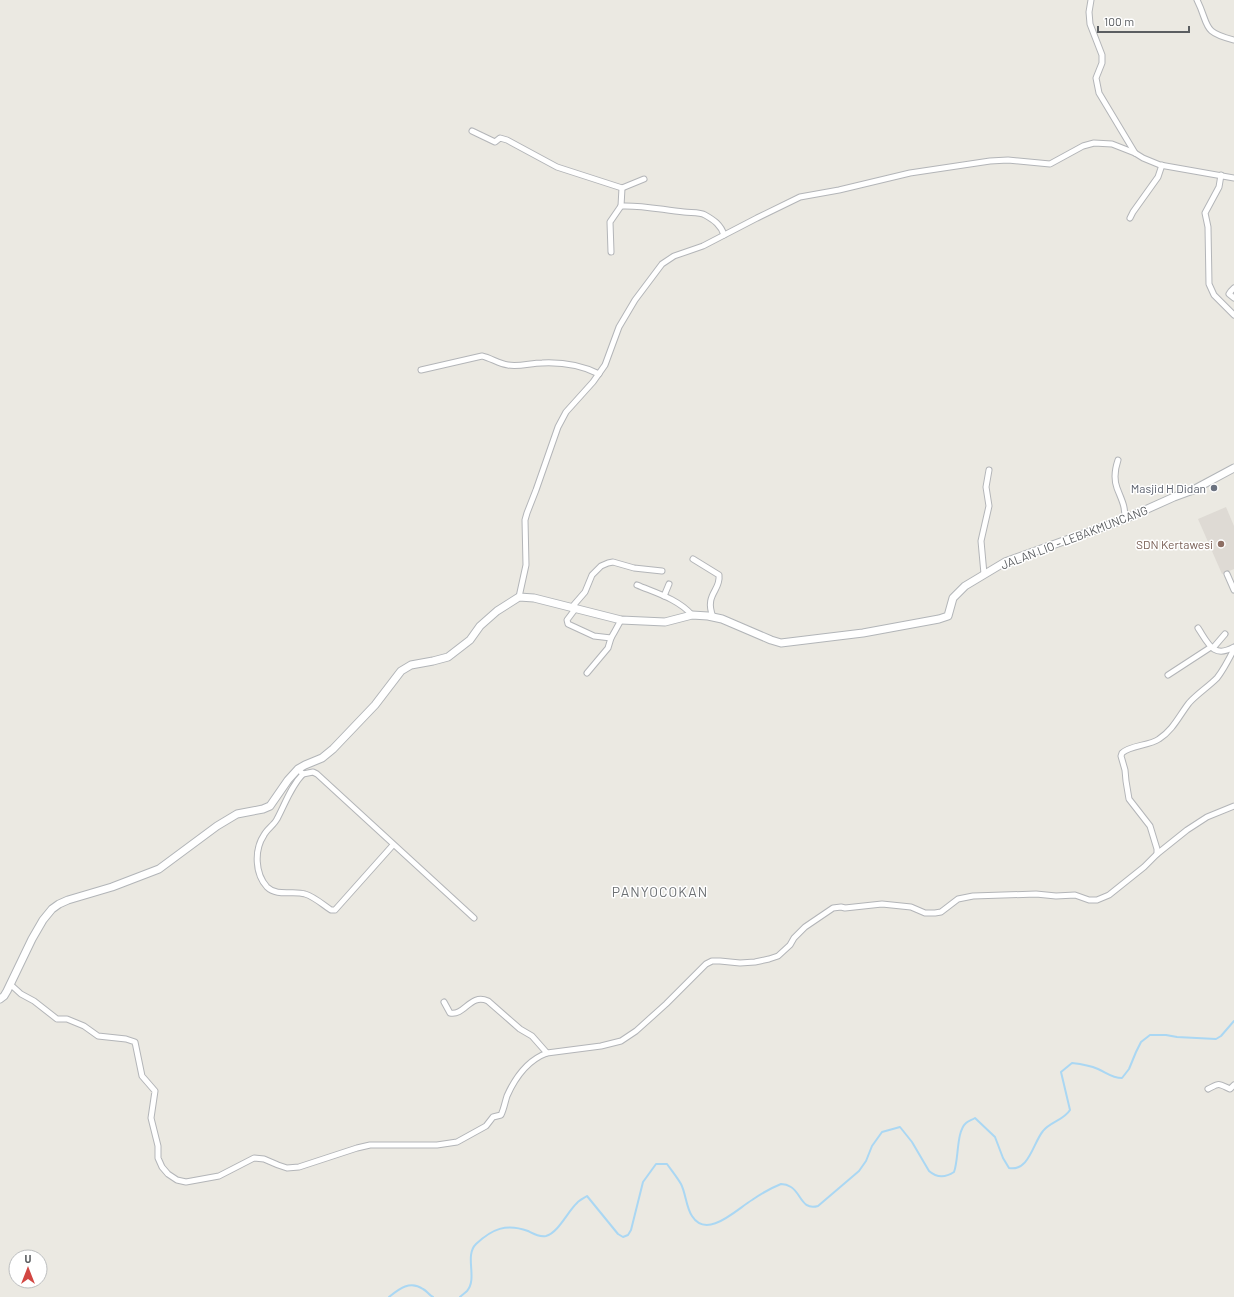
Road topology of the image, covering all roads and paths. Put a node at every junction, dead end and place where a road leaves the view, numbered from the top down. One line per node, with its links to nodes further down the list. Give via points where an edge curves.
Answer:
1 (1091, 0): 5 (street, via 1090,24 1102,58 1096,78 1097,88)
2 (1197, 0): 3 (street, via 1210,31)
3 (1234, 40)
4 (472, 132): 10 (street, via 494,142 500,138 507,140 557,167)
5 (1135, 152): 6 (street); 13 (street, via 1099,142 1083,146 1050,164 997,161 898,176 800,197)
6 (1162, 165): 7 (street); 12 (street, via 1158,177)
7 (1221, 175): 8 (street); 17 (street, via 1219,187 1205,216 1208,227 1210,288)
8 (1234, 178)
9 (644, 179): 10 (street)
10 (622, 188): 11 (street)
11 (621, 206): 13 (street, via 704,214 718,223); 14 (street, via 610,222)
12 (1130, 218)
13 (724, 235): 20 (street, via 703,246 674,256 662,264 622,319)
14 (611, 252)
15 (1234, 288): 16 (street, via 1230,291)
16 (1232, 296): 17 (street)
17 (1221, 301): 18 (street)
18 (1234, 315)
19 (421, 370): 20 (street, via 482,356 507,365 565,364 584,367)
20 (599, 374): 33 (street, via 566,412 547,456 527,513 526,565)
21 (1118, 460): 24 (street, via 1116,481 1124,503)
22 (1234, 468): 24 (street, JALAN LIO - LEBAKMUNCANG, via 1193,490)
23 (989, 470): 27 (street, via 986,487 989,506 982,541)
24 (1125, 519): 27 (street, JALAN LIO - LEBAKMUNCANG, via 1035,550)
25 (693, 560): 36 (street, via 719,575 710,600)
26 (662, 570): 34 (street, via 634,568 613,562 601,566 592,575)
27 (984, 574): 36 (street, JALAN LIO - LEBAKMUNCANG, via 956,594 949,614 945,617 863,633 782,642)
28 (1227, 574): 31 (street)
29 (669, 584): 32 (street)
30 (637, 585): 32 (street)
31 (1234, 590)
32 (664, 596): 35 (street, via 681,605)
33 (519, 598): 34 (street, JALAN LIO - LEBAKMUNCANG, via 534,598); 45 (street, via 497,611 454,653 441,659 411,665 401,671 375,705 333,749 322,758 305,765)
34 (574, 608): 37 (street, JALAN LIO - LEBAKMUNCANG); 40 (street, via 567,620 568,625 594,636)
35 (692, 615): 36 (street, JALAN LIO - LEBAKMUNCANG); 37 (street, JALAN LIO - LEBAKMUNCANG, via 665,622)
36 (713, 617)
37 (620, 620): 40 (street)
38 (1198, 628): 41 (street)
39 (1225, 634): 41 (street)
40 (611, 638): 43 (street, via 608,648)
41 (1212, 648): 42 (street, via 1223,652); 44 (street)
42 (1234, 648): 48 (street, via 1216,679 1190,702 1172,728 1149,744 1122,753 1129,799 1150,826)
43 (587, 673)
44 (1168, 675)
45 (300, 772): 47 (street, via 317,774); 47 (street, via 276,821 260,843 257,866 268,888 277,892 305,893 335,910); 50 (street, via 285,784 270,806 237,814 159,869 112,888 68,900 52,909)
46 (1234, 806): 48 (street, via 1207,817 1186,830)
47 (393, 845): 49 (street)
48 (1158, 854): 53 (street, via 1109,895 1097,900 1074,896 1013,894 966,897 935,913 882,904 833,908 805,927 778,956 755,962 712,961 706,964 636,1031 621,1041)
49 (474, 918)
50 (10, 984): 51 (street); 53 (street, via 57,1019 67,1019 84,1026 98,1036 135,1042 142,1076 155,1090 151,1118 158,1146 158,1158 168,1174 186,1182 219,1176 254,1158 287,1168 300,1167 370,1145 437,1145 458,1142 486,1126 493,1117 501,1115 514,1083 523,1070 540,1056)
51 (0, 999)
52 (444, 1002): 53 (street, via 453,1014 482,998 532,1036)
53 (548, 1053)
54 (1234, 1086): 55 (street, via 1230,1089 1216,1084)
55 (1208, 1089)

